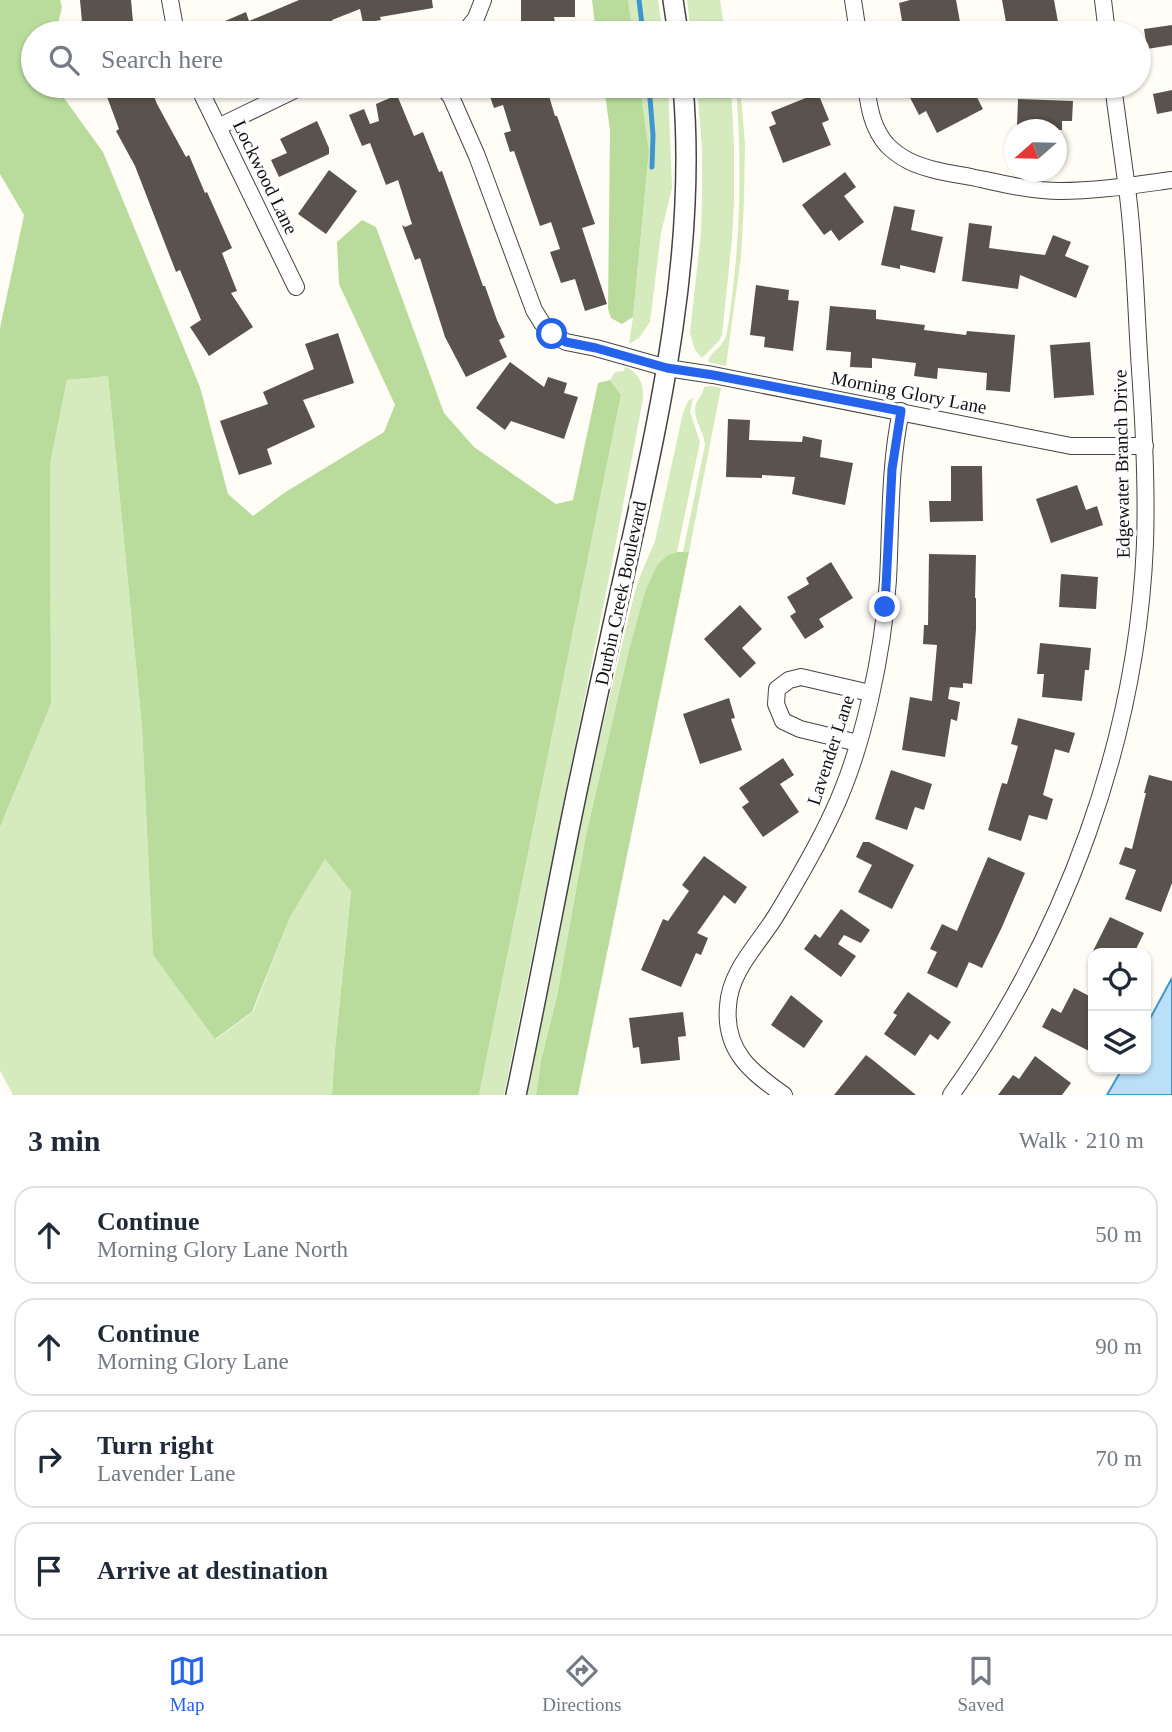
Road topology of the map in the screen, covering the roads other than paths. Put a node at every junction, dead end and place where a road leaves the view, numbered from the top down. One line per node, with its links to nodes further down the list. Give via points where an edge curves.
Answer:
1 (170, 0): 6 (street)
2 (483, 0): 7 (street)
3 (673, 0): 8 (street)
4 (853, 0): 9 (street)
5 (1103, 0): 10 (street)
6 (174, 21)
7 (474, 21)
8 (676, 21)
9 (856, 21)
10 (1106, 21)
11 (204, 98): 17 (street, Lockwood Lane)
12 (278, 98): 17 (street)
13 (451, 98): 21 (street, Morning Glory Lane, via 542,323 566,342)
14 (684, 98): 21 (street, Durbin Creek Boulevard, via 686,196)
15 (868, 98): 19 (street, via 877,132 910,162 1027,189)
16 (1115, 98): 19 (street, Edgewater Branch Drive)
17 (218, 127): 20 (street, Lockwood Lane)
18 (1172, 180): 19 (street)
19 (1126, 186): 23 (street, Edgewater Branch Drive)
20 (296, 287)
21 (667, 368): 22 (street, Morning Glory Lane); 26 (street, Durbin Creek Boulevard)
22 (901, 411): 23 (street, Morning Glory Lane, via 1072,446); 24 (street, Lavender Lane, via 892,469 885,607)
23 (1145, 446): 28 (street, Edgewater Branch Drive, via 1142,595 1120,727 1102,792 1078,862 1034,958)
24 (870, 693): 25 (street, Lavender Lane); 25 (street, via 801,677 778,690 776,704 783,721)
25 (858, 743): 27 (street, Lavender Lane, via 834,810 808,862 738,971 730,993 727,1017 737,1051 759,1077)
26 (516, 1095)
27 (784, 1095)
28 (951, 1095)

